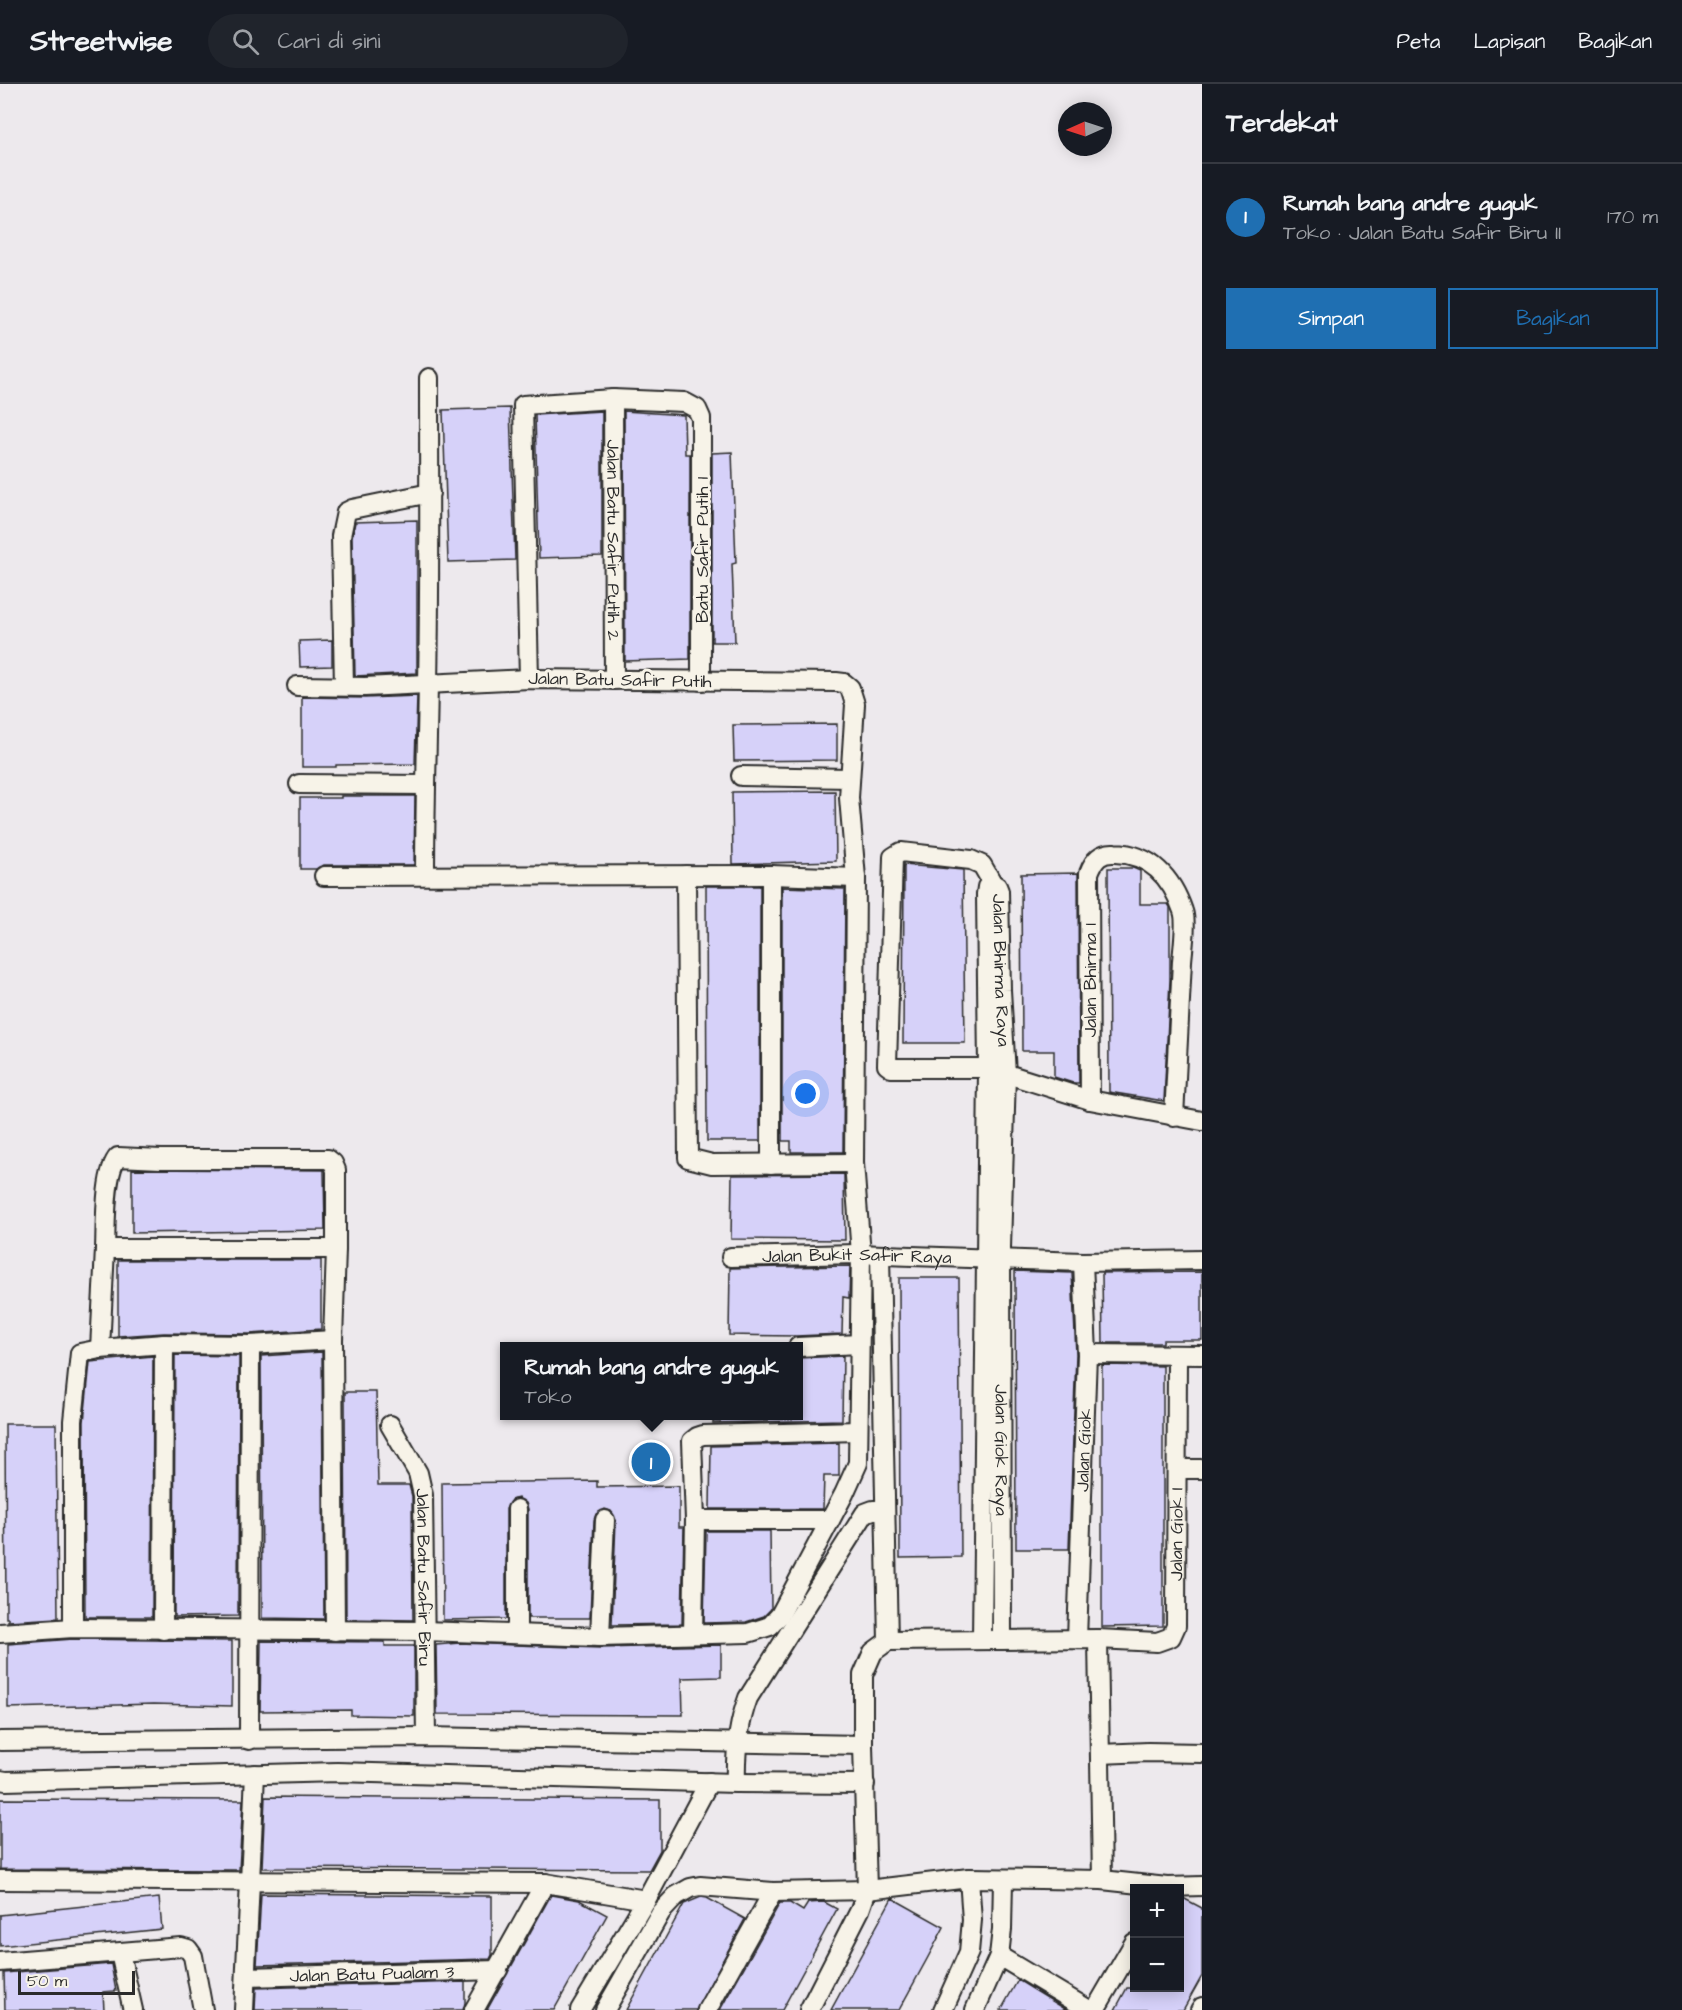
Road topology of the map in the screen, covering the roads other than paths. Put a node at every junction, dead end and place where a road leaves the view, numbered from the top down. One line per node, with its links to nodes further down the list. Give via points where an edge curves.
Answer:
1 (429, 378): 3 (street)
2 (613, 399): 4 (street, via 523,405); 5 (street, Jalan Batu Safir Putih 2); 6 (street, Batu Safir Putih 1, via 684,402 697,409 701,418)
3 (430, 493): 7 (street); 9 (street, via 346,512 341,536)
4 (529, 679): 5 (street, Jalan Batu Safir Putih); 7 (street, Jalan Batu Safir Putih)
5 (614, 680): 6 (street, Jalan Batu Safir Putih)
6 (701, 681): 11 (street, Jalan Batu Safir Putih, via 844,683 855,704)
7 (428, 684): 9 (street, Jalan Batu Safir Putih); 13 (street)
8 (297, 686): 9 (street, Jalan Batu Safir Putih)
9 (344, 686)
10 (741, 776): 11 (street)
11 (849, 778): 18 (street)
12 (299, 784): 13 (street)
13 (424, 785): 14 (street)
14 (425, 874): 15 (street); 17 (street)
15 (686, 875): 16 (street); 27 (street, via 688,1158 712,1164)
16 (771, 875): 18 (street); 27 (street)
17 (324, 876)
18 (856, 878): 26 (street)
19 (993, 884): 21 (street, Jalan Bhirma Raya, via 987,887 986,894); 21 (street, via 982,865 971,860 901,852 893,857 887,1065); 22 (street, Jalan Bhirma Raya, via 999,891)
20 (1193, 915): 23 (street, Jalan Bhirma I, via 1167,877 1147,860 1106,852 1094,862 1089,873); 24 (street)
21 (988, 1068): 22 (street); 32 (street, Jalan Bhirma Raya)
22 (1006, 1074): 23 (street); 32 (street, Jalan Bhirma Raya, via 1001,1248)
23 (1090, 1100): 24 (street)
24 (1174, 1117): 25 (street)
25 (1202, 1121)
26 (854, 1163): 27 (street); 30 (street)
27 (771, 1164)
28 (105, 1249): 29 (street); 29 (street, via 109,1181 114,1161 121,1156 328,1159 336,1170); 40 (street)
29 (336, 1249): 35 (street)
30 (871, 1255): 31 (street, Jalan Bukit Safir Raya); 32 (street, Jalan Bukit Safir Raya); 37 (street); 49 (street)
31 (731, 1257)
32 (993, 1260): 34 (street, Jalan Bukit Safir Raya); 53 (street, Jalan Giok Raya); 54 (street, Jalan Giok Raya)
33 (1202, 1260): 34 (street, Jalan Bukit Safir Raya)
34 (1083, 1262): 41 (street, Jalan Giok)
35 (333, 1340): 38 (street); 58 (street)
36 (164, 1344): 38 (street); 40 (street); 57 (street)
37 (859, 1344): 39 (street); 45 (street)
38 (250, 1345): 56 (street)
39 (803, 1347)
40 (100, 1349): 55 (street, via 81,1351 78,1362 73,1421)
41 (1087, 1354): 42 (street); 64 (street, Jalan Giok)
42 (1176, 1355): 43 (street); 46 (street, Jalan Giok I)
43 (1202, 1356)
44 (390, 1425): 59 (street, Jalan Batu Safir Biru, via 421,1485)
45 (858, 1431): 50 (street, via 858,1464); 52 (street, via 697,1437 692,1441)
46 (1177, 1469): 47 (street); 65 (street, Jalan Giok I, via 1174,1634 1157,1642)
47 (1202, 1469)
48 (517, 1509): 61 (street)
49 (885, 1510): 50 (street); 68 (street)
50 (842, 1519): 52 (street); 62 (street, via 770,1626 748,1633); 73 (street, via 748,1698)
51 (605, 1520): 63 (street)
52 (695, 1520): 62 (street)
53 (982, 1567): 54 (street); 66 (street, Jalan Giok Raya)
54 (1002, 1567): 67 (street, Jalan Giok Raya)
55 (73, 1628): 57 (street); 60 (street)
56 (248, 1629): 57 (street); 58 (street); 70 (street)
57 (163, 1630)
58 (335, 1631): 59 (street)
59 (424, 1631): 61 (street); 69 (street, Jalan Batu Safir Biru)
60 (0, 1633)
61 (517, 1634): 63 (street)
62 (693, 1634): 63 (street)
63 (600, 1636)
64 (1077, 1639): 65 (street); 67 (street)
65 (1098, 1639): 75 (street)
66 (982, 1640): 67 (street); 68 (street)
67 (1002, 1640)
68 (888, 1641): 72 (street, via 873,1652 863,1675)
69 (426, 1737): 70 (street); 73 (street)
70 (249, 1740): 71 (street)
71 (0, 1741)
72 (863, 1745): 73 (street); 79 (street)
73 (736, 1746): 78 (street)
74 (1202, 1753): 75 (street)
75 (1100, 1754): 84 (street)
76 (255, 1774): 77 (street); 78 (street, via 337,1772); 82 (street)
77 (0, 1779)
78 (725, 1780): 79 (street); 91 (street)
79 (865, 1784): 89 (street)
80 (969, 1878): 83 (street); 89 (street); 106 (street, via 969,1952)
81 (0, 1880): 82 (street)
82 (249, 1880): 85 (street); 97 (street)
83 (1003, 1880): 84 (street); 94 (street)
84 (1102, 1880): 86 (street)
85 (546, 1884): 91 (street); 96 (street)
86 (1134, 1884)
87 (1202, 1886): 88 (street)
88 (1184, 1887)
89 (867, 1890): 90 (street); 105 (street)
90 (773, 1892): 103 (street, via 700,1886 676,1896 661,1912); 104 (street)
91 (646, 1900): 102 (street)
92 (1130, 1949): 109 (street)
93 (120, 1953): 95 (street); 98 (street); 99 (street, via 176,1946 188,1949 193,1956)
94 (999, 1956): 107 (street); 108 (street)
95 (0, 1962)
96 (498, 1970): 97 (street, Jalan Batu Pualam 3); 101 (street)
97 (246, 1977): 100 (street)
98 (133, 2010)
99 (203, 2010)
100 (244, 2010)
101 (474, 2010)
102 (580, 2010)
103 (605, 2010)
104 (707, 2010)
105 (809, 2010)
106 (943, 2010)
107 (975, 2010)
108 (1089, 2010)
109 (1095, 2010)

